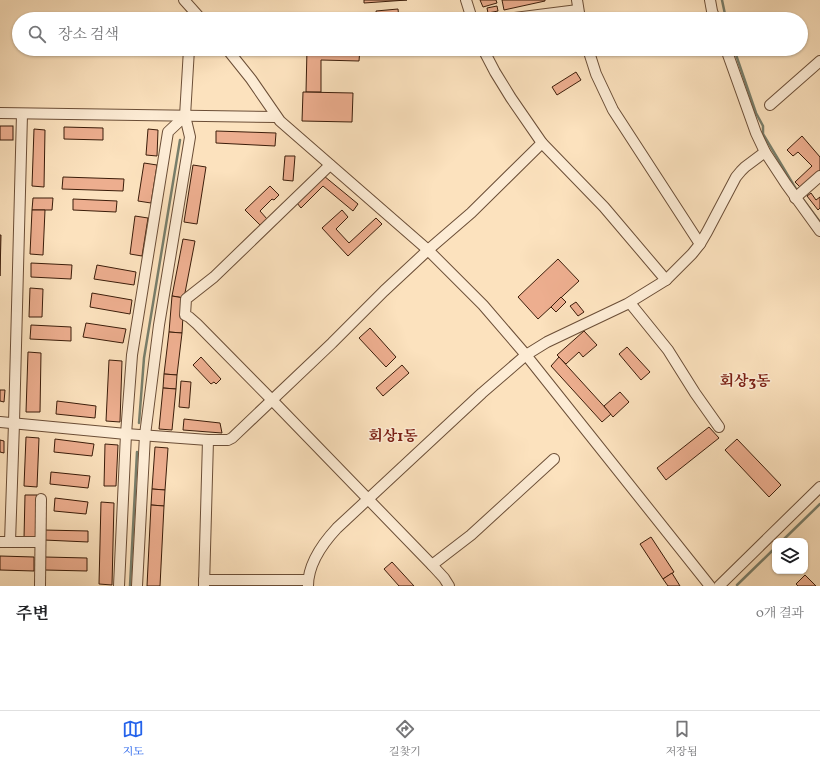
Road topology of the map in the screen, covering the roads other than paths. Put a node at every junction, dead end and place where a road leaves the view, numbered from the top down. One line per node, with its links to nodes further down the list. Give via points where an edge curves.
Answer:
1 (184, 0): 4 (street)
2 (466, 0): 8 (street)
3 (710, 0): 10 (street)
4 (191, 8): 6 (street); 7 (street)
5 (578, 10): 9 (street)
6 (191, 12)
7 (195, 12)
8 (470, 12)
9 (562, 12)
10 (712, 12)
11 (188, 56): 20 (street)
12 (233, 56): 21 (street)
13 (487, 56): 22 (street, via 507,92)
14 (590, 56): 28 (street, via 613,110)
15 (728, 56): 23 (street)
16 (820, 61): 17 (street)
17 (770, 105)
18 (0, 113): 19 (street)
19 (22, 114): 20 (street); 35 (street)
20 (184, 116): 21 (street); 37 (street, via 168,132 132,355); 38 (street, via 190,137)
21 (276, 117): 24 (street)
22 (542, 142): 29 (street, via 471,213); 30 (street, via 604,207)
23 (765, 152): 26 (street); 28 (street, via 736,177)
24 (330, 165): 29 (street); 33 (street, via 214,277 186,299 185,315)
25 (820, 176): 26 (street)
26 (796, 198): 27 (street)
27 (820, 231)
28 (700, 244): 30 (street)
29 (428, 250): 32 (street, via 483,305); 33 (street)
30 (666, 280): 31 (street)
31 (630, 303): 32 (street, via 547,342); 36 (street, via 668,350)
32 (526, 355): 43 (street, via 482,392); 53 (street)
33 (272, 400): 39 (street, via 232,438); 43 (street)
34 (0, 422): 35 (street)
35 (14, 423): 37 (street); 44 (street)
36 (719, 427)
37 (126, 434): 38 (street); 50 (street)
38 (143, 435): 39 (street); 51 (street)
39 (208, 440): 47 (street)
40 (554, 459): 46 (street, via 470,535)
41 (820, 487): 54 (street)
42 (41, 499): 45 (street)
43 (368, 499): 46 (street); 48 (street, via 322,546 311,569)
44 (5, 542): 45 (street)
45 (40, 542): 49 (street)
46 (432, 565): 52 (street)
47 (204, 583): 48 (street)
48 (308, 583)
49 (40, 586)
50 (119, 586)
51 (137, 586)
52 (449, 586)
53 (710, 586)
54 (719, 586)

